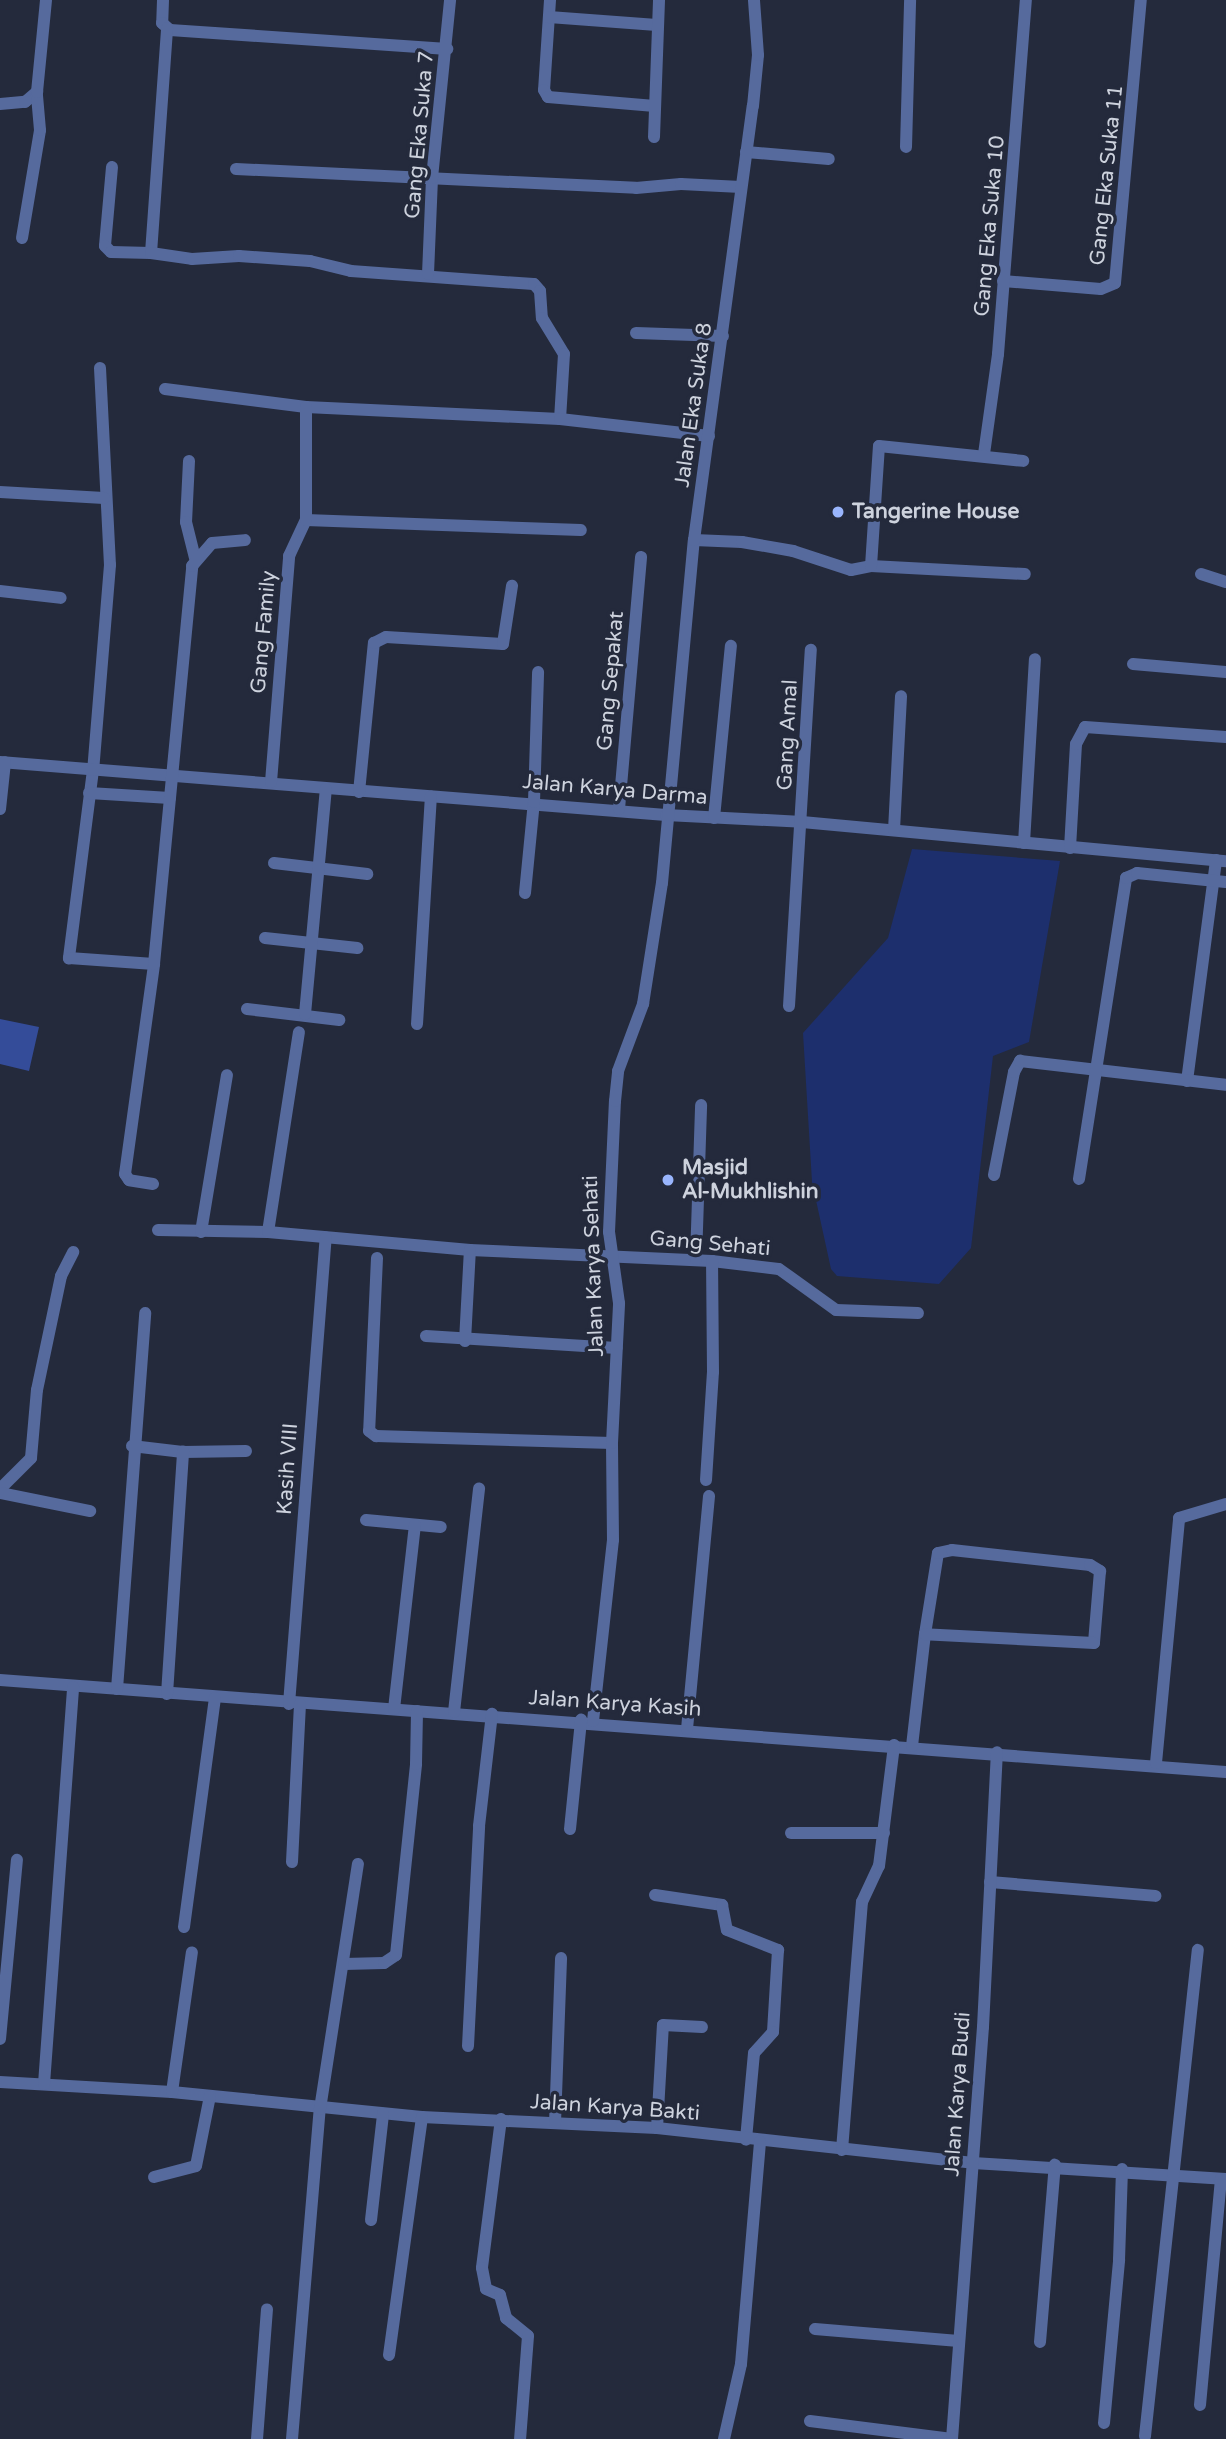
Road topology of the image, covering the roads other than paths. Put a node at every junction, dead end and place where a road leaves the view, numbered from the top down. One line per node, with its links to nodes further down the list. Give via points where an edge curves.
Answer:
1 (46, 0): 14 (street)
2 (163, 0): 12 (street, via 162,23)
3 (450, 0): 13 (street, Gang Eka Suka 7)
4 (550, 0): 10 (street)
5 (659, 0): 11 (street)
6 (754, 0): 19 (street, Jalan Eka Suka 8, via 758,55)
7 (910, 0): 18 (street)
8 (1026, 0): 28 (street, Gang Eka Suka 10)
9 (1141, 0): 28 (street, Gang Eka Suka 11, via 1115,283 1101,289)
10 (549, 17): 11 (street); 16 (street, via 544,90 548,97)
11 (657, 25): 16 (street)
12 (167, 29): 13 (street); 26 (street)
13 (447, 49): 23 (street, Gang Eka Suka 7)
14 (37, 92): 15 (street, via 25,102); 25 (street, via 40,130)
15 (0, 104)
16 (655, 106): 17 (street)
17 (654, 137)
18 (906, 147)
19 (746, 152): 20 (street); 24 (street, Jalan Eka Suka 8)
20 (829, 159)
21 (111, 167): 26 (street, via 105,246 111,252)
22 (236, 169): 23 (street)
23 (432, 178): 24 (street, via 636,188 681,184); 27 (street, Gang Eka Suka 7)
24 (741, 187): 30 (street, Jalan Eka Suka 8)
25 (22, 238)
26 (151, 253): 27 (street)
27 (428, 274): 34 (street, via 526,281 539,288 541,318 564,355)
28 (1003, 281): 36 (street, Gang Eka Suka 10)
29 (636, 333): 30 (street)
30 (723, 336): 35 (street, Jalan Eka Suka 8)
31 (100, 368): 40 (street)
32 (165, 389): 33 (street)
33 (306, 407): 34 (street); 41 (street, Gang Family)
34 (560, 419): 35 (street)
35 (709, 436): 44 (street, Jalan Eka Suka 8)
36 (984, 454): 38 (street); 47 (street, via 879,446)
37 (189, 461): 46 (street, via 186,522)
38 (1023, 461)
39 (0, 492): 40 (street)
40 (104, 498): 63 (street, via 110,565)
41 (306, 520): 42 (street); 65 (street, Gang Family, via 289,556)
42 (581, 530)
43 (245, 540): 46 (street, via 212,543)
44 (694, 540): 47 (street, via 793,551 836,568); 74 (street, Jalan Eka Suka 8)
45 (641, 557): 73 (street, Gang Sepakat)
46 (195, 558): 64 (street)
47 (871, 566): 48 (street)
48 (1025, 574)
49 (1201, 574): 50 (street)
50 (1226, 582)
51 (512, 586): 67 (street, via 503,644 386,637 374,643)
52 (0, 591): 53 (street)
53 (61, 598)
54 (731, 646): 75 (street)
55 (811, 650): 76 (street, Gang Amal)
56 (1035, 659): 78 (street)
57 (1133, 664): 59 (street)
58 (538, 672): 71 (street)
59 (1226, 672)
60 (901, 696): 77 (street)
61 (1226, 737): 79 (street, via 1085,727 1076,744)
62 (2, 762): 63 (street, Jalan Karya Darma); 72 (street)
63 (93, 770): 64 (street, Jalan Karya Darma); 68 (street)
64 (173, 776): 65 (street, Jalan Karya Darma); 70 (street)
65 (271, 782): 66 (street, Jalan Karya Darma)
66 (326, 789): 67 (street, Jalan Karya Darma); 82 (street)
67 (359, 792): 69 (street, Jalan Karya Darma)
68 (89, 793): 70 (street); 89 (street, via 69,958)
69 (431, 796): 71 (street, Jalan Karya Darma); 94 (street)
70 (170, 798): 89 (street)
71 (534, 802): 73 (street, Jalan Karya Darma); 85 (street)
72 (0, 808)
73 (619, 809): 74 (street, Jalan Karya Darma)
74 (666, 816): 75 (street, Jalan Karya Darma); 110 (street, Jalan Karya Sehati, via 662,883 643,1004 618,1072)
75 (714, 818): 76 (street, Jalan Karya Darma)
76 (802, 822): 77 (street, Jalan Karya Darma); 90 (street, Gang Amal)
77 (894, 830): 78 (street, Jalan Karya Darma)
78 (1024, 843): 79 (street, Jalan Karya Darma)
79 (1070, 848): 80 (street, Jalan Karya Darma)
80 (1221, 860): 84 (street)
81 (274, 863): 82 (street)
82 (321, 868): 83 (street); 87 (street)
83 (367, 874)
84 (1220, 881): 96 (street, via 1137,873 1126,878); 98 (street)
85 (525, 893)
86 (265, 938): 87 (street)
87 (313, 942): 88 (street); 92 (street)
88 (357, 948)
89 (154, 964): 103 (street, via 125,1174 129,1180)
90 (789, 1006)
91 (247, 1009): 92 (street)
92 (305, 1014): 93 (street)
93 (339, 1020)
94 (417, 1024)
95 (299, 1032): 106 (street)
96 (1096, 1070): 98 (street); 101 (street, via 1032,1060 1017,1063); 102 (street)
97 (227, 1076): 105 (street)
98 (1187, 1081): 99 (street)
99 (1226, 1085)
100 (701, 1105): 112 (street)
101 (994, 1175)
102 (1079, 1179)
103 (153, 1185)
104 (158, 1230): 105 (street, Gang Sehati)
105 (201, 1232): 106 (street, Gang Sehati)
106 (268, 1232): 107 (street, Gang Sehati)
107 (326, 1237): 108 (street, Gang Sehati); 138 (street, Kasih VIII)
108 (470, 1250): 110 (street, Gang Sehati); 117 (street)
109 (73, 1252): 125 (street, via 61,1276 37,1390 31,1458)
110 (610, 1255): 112 (street, Gang Sehati); 118 (street, Jalan Karya Sehati, via 619,1303)
111 (377, 1258): 119 (street, via 369,1431 376,1436)
112 (696, 1259): 113 (street, Gang Sehati)
113 (712, 1261): 115 (street, Gang Sehati, via 779,1269 836,1310); 123 (street, via 713,1372)
114 (145, 1313): 120 (street)
115 (918, 1313)
116 (426, 1336): 117 (street)
117 (465, 1341): 118 (street)
118 (617, 1348): 119 (street, Jalan Karya Sehati)
119 (612, 1443): 143 (street, Jalan Karya Sehati, via 613,1540)
120 (132, 1446): 122 (street); 135 (street)
121 (246, 1451): 122 (street)
122 (183, 1452): 136 (street)
123 (706, 1480)
124 (479, 1488): 141 (street)
125 (0, 1491): 128 (street)
126 (709, 1496): 144 (street)
127 (1226, 1504): 148 (street, via 1179,1518)
128 (90, 1511)
129 (366, 1520): 130 (street)
130 (415, 1525): 131 (street); 139 (street)
131 (440, 1527)
132 (925, 1634): 132 (street, via 1094,1643 1100,1570 1090,1564 943,1550 937,1555); 146 (street)
133 (0, 1680): 134 (street, Jalan Karya Kasih)
134 (73, 1687): 135 (street, Jalan Karya Kasih); 168 (street)
135 (117, 1689): 136 (street, Jalan Karya Kasih)
136 (167, 1694): 137 (street, Jalan Karya Kasih)
137 (215, 1698): 138 (street, Jalan Karya Kasih); 159 (street)
138 (295, 1704): 139 (street, Jalan Karya Kasih); 154 (street, Kasih VIII)
139 (394, 1709): 140 (street, Jalan Karya Kasih)
140 (417, 1711): 141 (street, Jalan Karya Kasih); 163 (street, via 416,1764 396,1955 384,1963)
141 (454, 1712): 142 (street, Jalan Karya Kasih)
142 (492, 1714): 143 (street, Jalan Karya Kasih); 166 (street, via 478,1840)
143 (587, 1721): 144 (street, Jalan Karya Kasih); 150 (street, Jalan Karya Sehati)
144 (687, 1729): 145 (street, Jalan Karya Kasih)
145 (894, 1745): 146 (street, Jalan Karya Kasih); 152 (street)
146 (912, 1746): 147 (street, Jalan Karya Kasih)
147 (998, 1752): 148 (street, Jalan Karya Kasih); 156 (street, Jalan Karya Budi)
148 (1156, 1763): 149 (street, Jalan Karya Kasih)
149 (1226, 1772)
150 (570, 1829)
151 (791, 1833): 152 (street)
152 (884, 1833): 179 (street, via 878,1872 862,1902)
153 (17, 1860): 165 (street)
154 (292, 1862)
155 (358, 1864): 163 (street)
156 (990, 1882): 158 (street); 180 (street, Jalan Karya Budi)
157 (655, 1895): 177 (street, via 722,1905 727,1930 778,1950 773,2032 754,2053)
158 (1155, 1896)
159 (184, 1927)
160 (1198, 1950): 183 (street)
161 (192, 1952): 169 (street)
162 (561, 1958): 175 (street)
163 (344, 1965): 171 (street)
164 (702, 2027): 176 (street, via 663,2025)
165 (0, 2039)
166 (468, 2046)
167 (0, 2082): 168 (street, Jalan Karya Bakti)
168 (44, 2084): 169 (street, Jalan Karya Bakti)
169 (172, 2092): 170 (street, Jalan Karya Bakti)
170 (209, 2095): 171 (street, Jalan Karya Bakti); 184 (street, via 197,2166)
171 (320, 2109): 172 (street, Jalan Karya Bakti); 197 (street)
172 (383, 2114): 173 (street, Jalan Karya Bakti); 186 (street)
173 (422, 2117): 174 (street, Jalan Karya Bakti); 191 (street)
174 (501, 2119): 175 (street, Jalan Karya Bakti); 198 (street, via 482,2269 486,2289 500,2295 509,2322 527,2336)
175 (555, 2123): 176 (street, Jalan Karya Bakti)
176 (657, 2128): 177 (street, Jalan Karya Bakti)
177 (746, 2140): 178 (street, Jalan Karya Bakti)
178 (760, 2142): 179 (street, Jalan Karya Bakti); 199 (street, via 741,2364)
179 (842, 2150): 180 (street, Jalan Karya Bakti)
180 (972, 2163): 181 (street, Jalan Karya Bakti); 189 (street, Jalan Karya Budi)
181 (1055, 2165): 182 (street, Jalan Karya Bakti); 190 (street)
182 (1122, 2169): 183 (street, Jalan Karya Bakti); 194 (street)
183 (1175, 2172): 185 (street, Jalan Karya Bakti); 195 (street)
184 (153, 2177)
185 (1223, 2179): 192 (street)
186 (371, 2220)
187 (267, 2309): 196 (street)
188 (815, 2329): 189 (street)
189 (959, 2341): 200 (street, Jalan Karya Budi)
190 (1040, 2342)
191 (388, 2355)
192 (1200, 2405)
193 (810, 2421): 200 (street)
194 (1104, 2423)
195 (1145, 2436)
196 (257, 2439)
197 (292, 2439)
198 (520, 2439)
199 (724, 2439)
200 (952, 2439)

